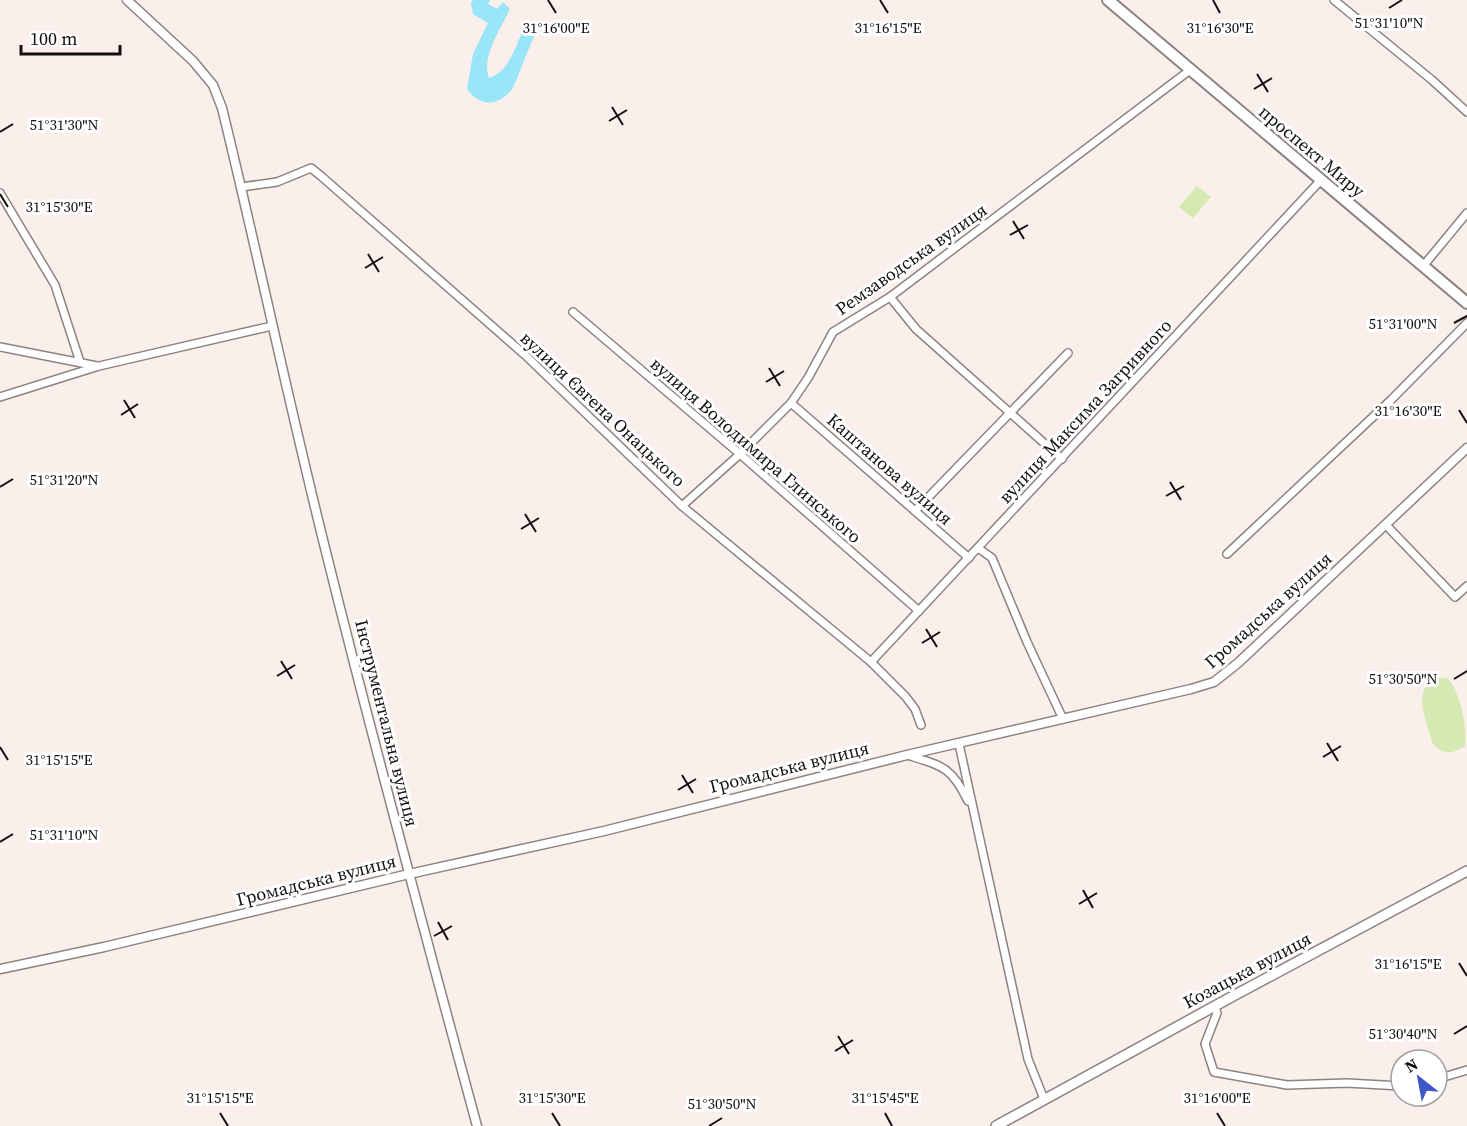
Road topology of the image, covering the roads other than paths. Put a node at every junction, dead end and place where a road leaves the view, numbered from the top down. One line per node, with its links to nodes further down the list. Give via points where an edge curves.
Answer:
1 (127, 0): 7 (street, Інструментальна вулиця, via 193,61 213,85)
2 (1108, 0): 4 (main road, проспект Миру)
3 (1334, 0): 5 (street)
4 (1190, 70): 6 (main road, проспект Миру); 11 (street, Ремзаводська вулиця)
5 (1467, 112)
6 (1321, 180): 10 (main road, проспект Миру); 25 (street, вулиця Максима Загривного)
7 (241, 187): 15 (street, Інструментальна вулиця); 26 (street, вулиця Євгена Онацького, via 277,182 310,168 525,355)
8 (0, 193): 18 (street, via 55,285)
9 (1467, 213): 10 (street)
10 (1424, 265): 12 (main road, проспект Миру)
11 (890, 297): 21 (street, Ремзаводська вулиця, via 833,332); 22 (street, via 916,328)
12 (1467, 303)
13 (573, 312): 24 (street, вулиця Володимира Глинського)
14 (1467, 323): 30 (street)
15 (272, 326): 19 (street); 41 (street, Інструментальна вулиця)
16 (0, 347): 18 (street)
17 (1068, 353): 22 (street)
18 (80, 362): 19 (street)
19 (99, 366): 20 (street)
20 (0, 397)
21 (791, 403): 24 (street, Ремзаводська вулиця); 27 (street, Каштанова вулиця)
22 (1011, 412): 25 (street); 27 (street)
23 (1467, 448): 28 (street, Громадська вулиця)
24 (740, 454): 26 (street, Ремзаводська вулиця); 33 (street, вулиця Володимира Глинського)
25 (1062, 459): 29 (street, вулиця Максима Загривного)
26 (682, 506): 34 (street, вулиця Євгена Онацького)
27 (915, 511): 31 (street, Каштанова вулиця)
28 (1386, 525): 32 (street, via 1455,597); 35 (street, Громадська вулиця, via 1214,682)
29 (978, 548): 31 (street, вулиця Максима Загривного); 35 (street, via 992,558)
30 (1227, 554)
31 (969, 558): 33 (street, вулиця Максима Загривного)
32 (1467, 586)
33 (919, 611): 34 (street, вулиця Максима Загривного)
34 (871, 663): 36 (street, вулиця Євгена Онацького, via 906,697)
35 (1063, 719): 37 (street, Громадська вулиця)
36 (921, 725)
37 (959, 744): 38 (street, Громадська вулиця); 39 (street)
38 (907, 755): 39 (street, via 936,764 954,775); 41 (street, Громадська вулиця, via 627,825)
39 (974, 811): 47 (street, via 1028,1059)
40 (1467, 871): 43 (main road, Козацька вулиця)
41 (409, 874): 42 (street, Громадська вулиця); 48 (street, Інструментальна вулиця)
42 (0, 969)
43 (1215, 1007): 46 (street, via 1218,1013 1205,1044 1214,1072 1287,1085); 47 (main road, Козацька вулиця)
44 (1467, 1070): 45 (street)
45 (1449, 1075)
46 (1389, 1085)
47 (1044, 1099): 49 (main road, Козацька вулиця)
48 (477, 1126)
49 (996, 1126)

